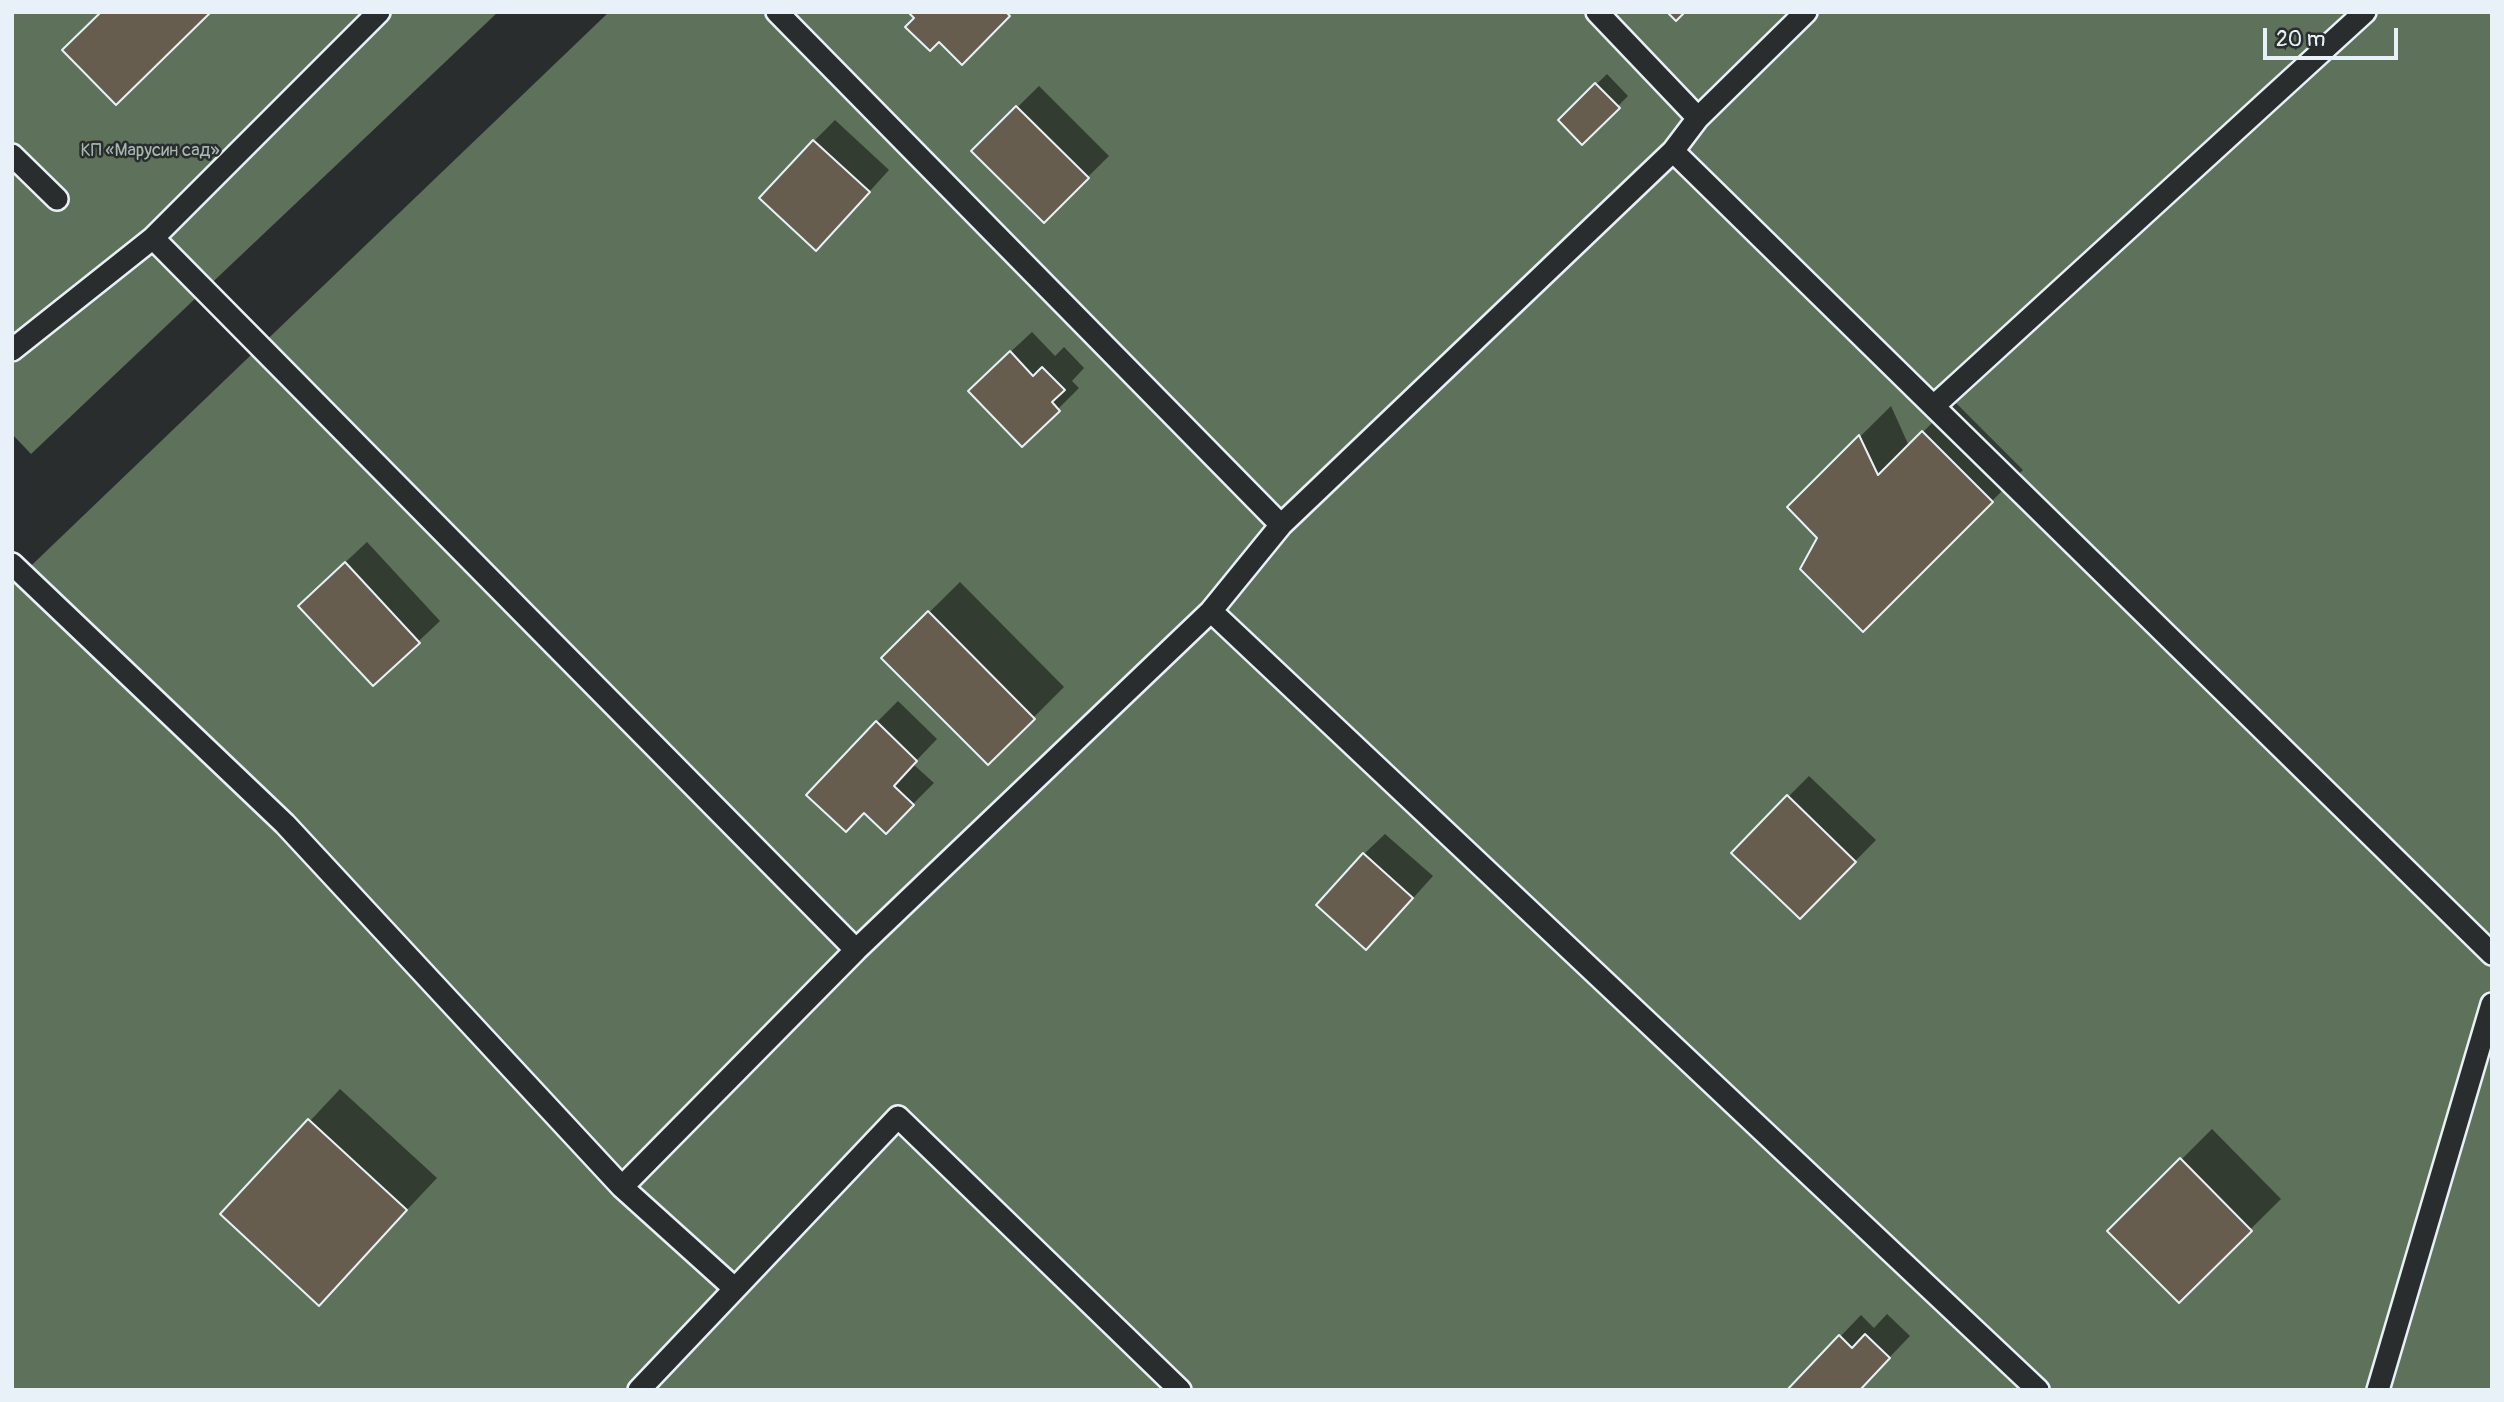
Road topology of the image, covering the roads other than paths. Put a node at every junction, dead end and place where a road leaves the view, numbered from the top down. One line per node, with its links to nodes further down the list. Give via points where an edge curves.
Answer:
1 (379, 12): 10 (lane)
2 (777, 12): 13 (lane)
3 (1597, 12): 6 (lane)
4 (1806, 12): 6 (lane)
5 (2365, 12): 12 (lane)
6 (1698, 118): 7 (lane)
7 (1673, 151): 12 (lane); 13 (lane)
8 (12, 155): 9 (lane)
9 (57, 200)
10 (153, 238): 11 (lane); 16 (lane)
11 (12, 350)
12 (1935, 405): 17 (lane)
13 (1281, 525): 15 (lane)
14 (12, 564): 19 (lane, via 285,824)
15 (1211, 611): 16 (lane); 23 (lane)
16 (856, 950): 19 (lane)
17 (2492, 954)
18 (2492, 1004): 24 (lane)
19 (622, 1187): 20 (lane)
20 (734, 1288): 21 (lane); 22 (lane, via 898,1117)
21 (639, 1390)
22 (1180, 1390)
23 (2038, 1390)
24 (2378, 1390)

